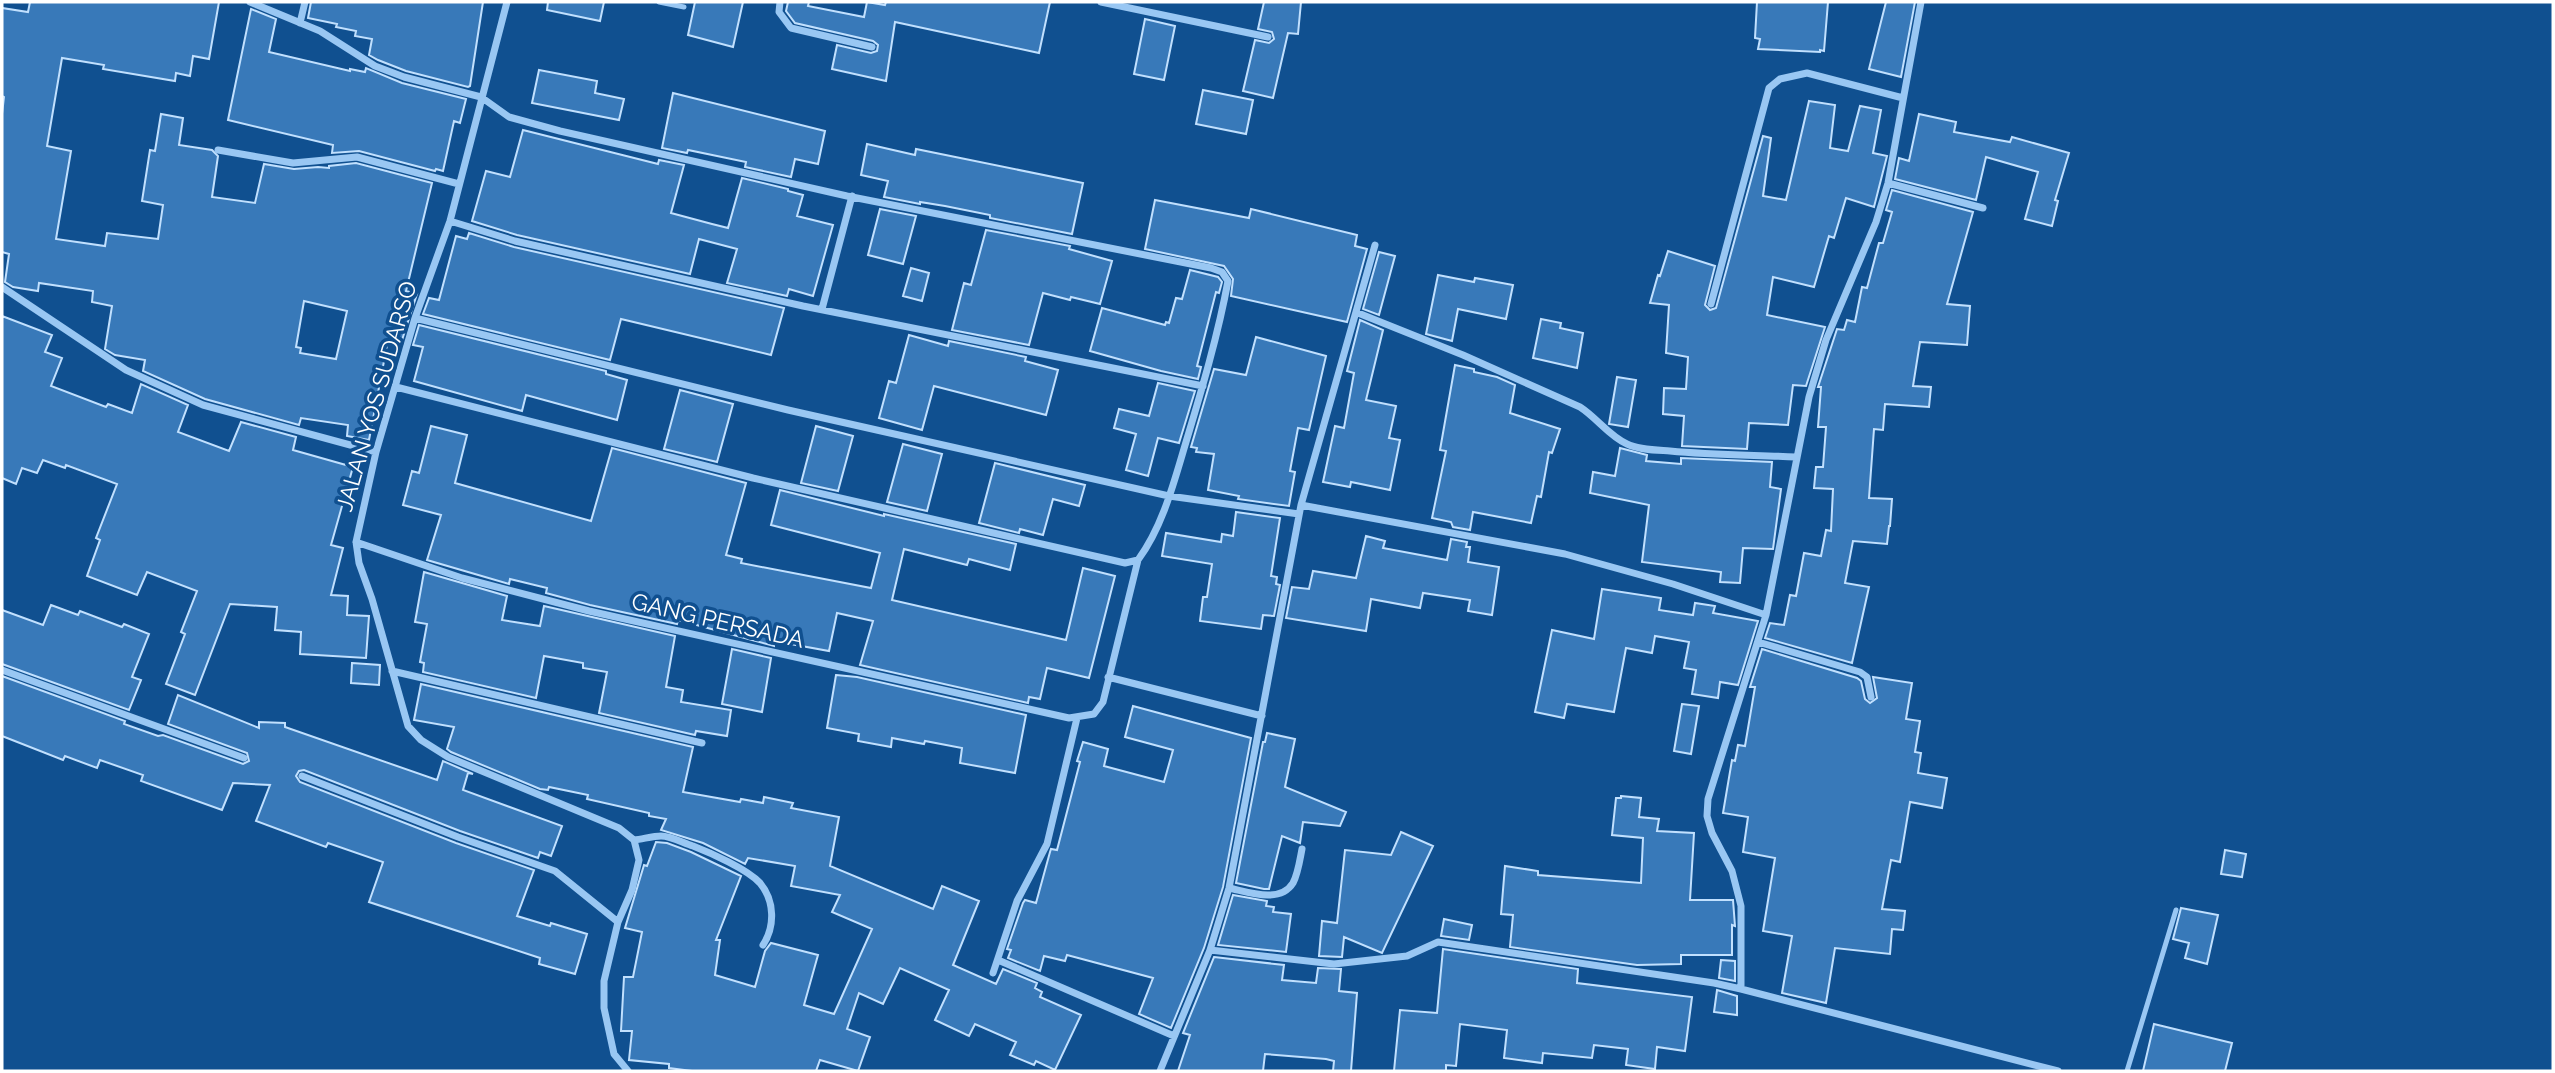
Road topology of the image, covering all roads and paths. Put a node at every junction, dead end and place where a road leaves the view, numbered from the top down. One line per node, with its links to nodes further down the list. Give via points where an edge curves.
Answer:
1 (250, 2): 9 (street)
2 (305, 2): 9 (street)
3 (507, 2): 12 (street, JALAN YOS SUDARSO)
4 (659, 2): 8 (lane)
5 (780, 2): 11 (street, via 779,12 791,29)
6 (1101, 2): 10 (street)
7 (1921, 2): 13 (street)
8 (684, 7)
9 (300, 23): 12 (street, via 375,66)
10 (1268, 37)
11 (872, 47)
12 (481, 97): 16 (street, JALAN YOS SUDARSO); 17 (street, via 509,117 560,131)
13 (1903, 98): 15 (street); 22 (street, via 1807,73 1780,79 1769,88)
14 (218, 150): 16 (street, via 293,163 357,157)
15 (1888, 183): 18 (street); 29 (street, via 1826,340)
16 (460, 184): 19 (street, JALAN YOS SUDARSO)
17 (850, 196): 23 (street); 26 (street, via 1222,272 1228,281)
18 (1983, 208)
19 (450, 221): 23 (street, via 515,241); 25 (street, JALAN YOS SUDARSO)
20 (1375, 245): 24 (street)
21 (2, 287): 28 (street, via 126,370 203,405)
22 (1711, 304)
23 (819, 309): 26 (street)
24 (1358, 313): 29 (street, via 1580,407 1611,434 1638,448); 31 (street)
25 (415, 318): 27 (street, JALAN YOS SUDARSO); 30 (street, via 788,410)
26 (1203, 386): 30 (street)
27 (396, 387): 28 (street, JALAN YOS SUDARSO); 34 (street, via 766,481 1109,560)
28 (376, 452): 33 (street, JALAN YOS SUDARSO)
29 (1796, 457): 35 (street)
30 (1169, 496): 32 (street); 34 (street)
31 (1301, 505): 32 (street); 35 (street, via 1565,554)
32 (1299, 514): 41 (street)
33 (356, 541): 38 (street, JALAN YOS SUDARSO); 42 (street, GANG PERSADA, via 462,578 589,611)
34 (1138, 561): 39 (street)
35 (1766, 615): 36 (street)
36 (1758, 642): 40 (street, via 1860,671 1867,677); 55 (street, via 1713,783 1707,816 1732,871 1741,906)
37 (2, 670): 44 (street)
38 (391, 671): 43 (street); 46 (street, JALAN YOS SUDARSO, via 408,726 421,740 448,757 619,828)
39 (1108, 677): 41 (street); 42 (street, via 1103,702 1094,714)
40 (1871, 697)
41 (1262, 716): 48 (street)
42 (1077, 718): 53 (street, via 1047,844 1017,901)
43 (702, 743)
44 (244, 758)
45 (302, 776): 50 (street, via 555,871)
46 (634, 840): 50 (street, via 639,860); 51 (street, via 663,835 701,849 760,884 772,923)
47 (1302, 849): 48 (street, via 1293,883 1273,896)
48 (1229, 888): 52 (street)
49 (2176, 910): 60 (lane)
50 (618, 922): 57 (street, via 604,981 604,1008 614,1054)
51 (763, 945)
52 (1210, 950): 55 (street, via 1334,964 1407,956 1430,944 1446,942); 56 (street)
53 (998, 960): 54 (street); 56 (street)
54 (993, 973)
55 (1741, 989): 59 (street)
56 (1174, 1036): 58 (street)
57 (628, 1071)
58 (1160, 1071)
59 (2058, 1071)
60 (2127, 1071)

